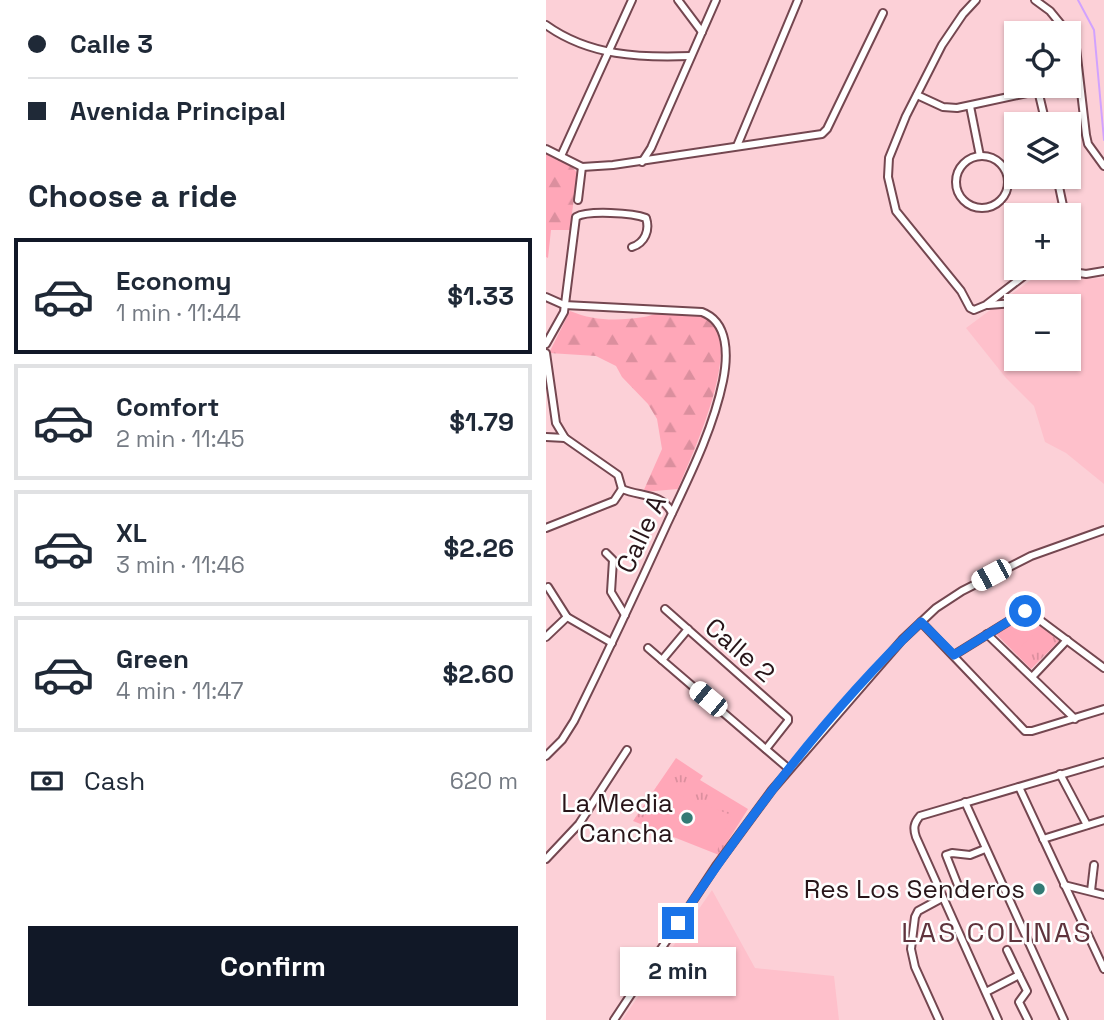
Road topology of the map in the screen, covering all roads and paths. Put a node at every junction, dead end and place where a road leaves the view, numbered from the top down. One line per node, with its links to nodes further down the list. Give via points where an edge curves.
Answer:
1 (632, 0): 11 (street)
2 (678, 0): 10 (street)
3 (716, 0): 10 (street)
4 (798, 0): 17 (street)
5 (976, 0): 13 (street, via 942,46)
6 (1035, 0): 8 (street)
7 (883, 13): 17 (street, via 822,134)
8 (1058, 21)
9 (546, 25): 11 (street, via 567,38)
10 (702, 32): 12 (street)
11 (608, 52): 12 (street); 20 (street)
12 (691, 57): 18 (street)
13 (917, 95): 16 (street, via 943,107); 34 (street, via 889,158 896,211 970,308)
14 (1081, 95): 24 (street, via 1088,144)
15 (1004, 97): 16 (street)
16 (970, 106): 21 (street)
17 (737, 146): 22 (street)
18 (651, 148): 22 (street); 23 (street)
19 (546, 149): 20 (street)
20 (561, 156): 25 (street)
21 (980, 156): 21 (street, via 1001,164 1008,178 1002,199 981,208 961,197 956,182 966,162)
22 (660, 159): 23 (street)
23 (642, 162): 25 (street)
24 (1104, 166)
25 (582, 167): 26 (street)
26 (578, 200)
27 (632, 247): 33 (street, via 647,234 646,218 579,215 574,222)
28 (1104, 271): 29 (street)
29 (1081, 273)
30 (1018, 280): 34 (street)
31 (546, 297): 33 (street)
32 (1004, 304): 34 (street)
33 (564, 305): 35 (street, via 562,318); 42 (street, Calle A, via 689,310 712,316 718,323 725,359 718,404)
34 (986, 305)
35 (546, 344)
36 (546, 353): 37 (street)
37 (548, 385): 38 (street)
38 (556, 423): 39 (street); 40 (street)
39 (546, 437): 40 (street)
40 (565, 438): 41 (street, via 618,475)
41 (622, 489): 42 (street, via 667,503); 43 (street, via 614,501)
42 (672, 513): 48 (street, Calle A)
43 (546, 528)
44 (1104, 530): 50 (street, via 991,575 953,596)
45 (606, 553): 48 (street, via 613,561 612,595)
46 (548, 587): 49 (street)
47 (665, 609): 51 (street, Calle 2)
48 (625, 615): 55 (street, Calle A)
49 (567, 617): 53 (street); 55 (street)
50 (921, 622): 57 (street); 67 (street)
51 (688, 629): 58 (street); 63 (street, Calle 2, via 789,720)
52 (987, 634): 54 (street, via 1025,611); 57 (street); 60 (street)
53 (546, 637)
54 (1067, 640): 59 (street); 60 (street)
55 (612, 643): 65 (street, Calle A, via 574,721)
56 (648, 648): 58 (street)
57 (954, 655): 62 (street, via 1025,731)
58 (662, 660): 63 (street)
59 (1104, 668)
60 (1033, 676): 62 (street)
61 (1104, 709): 62 (street)
62 (1075, 719)
63 (766, 749): 67 (street)
64 (627, 750): 75 (street, via 579,824)
65 (546, 756)
66 (1104, 762): 68 (street)
67 (789, 769): 89 (street, via 716,866)
68 (1060, 774): 69 (street); 72 (street)
69 (1019, 787): 70 (street); 73 (street)
70 (965, 803): 74 (street); 81 (street, via 915,821 916,837)
71 (1104, 820): 72 (street)
72 (1087, 825): 73 (street)
73 (1043, 839): 77 (street)
74 (985, 849): 79 (street, via 970,855 947,855); 88 (street)
75 (546, 859)
76 (1094, 865): 78 (street)
77 (1064, 884): 78 (street); 84 (street)
78 (1091, 891): 80 (street)
79 (961, 892)
80 (1104, 895)
81 (942, 898): 87 (street); 90 (street, via 918,911 911,949)
82 (1104, 946): 84 (street)
83 (1007, 950): 86 (street)
84 (1095, 950): 85 (street)
85 (1104, 969)
86 (1019, 975): 87 (street); 92 (street, via 1027,992 1019,1002)
87 (985, 992): 91 (street)
88 (1062, 1019)
89 (614, 1020)
90 (939, 1020)
91 (998, 1020)
92 (1028, 1020)

